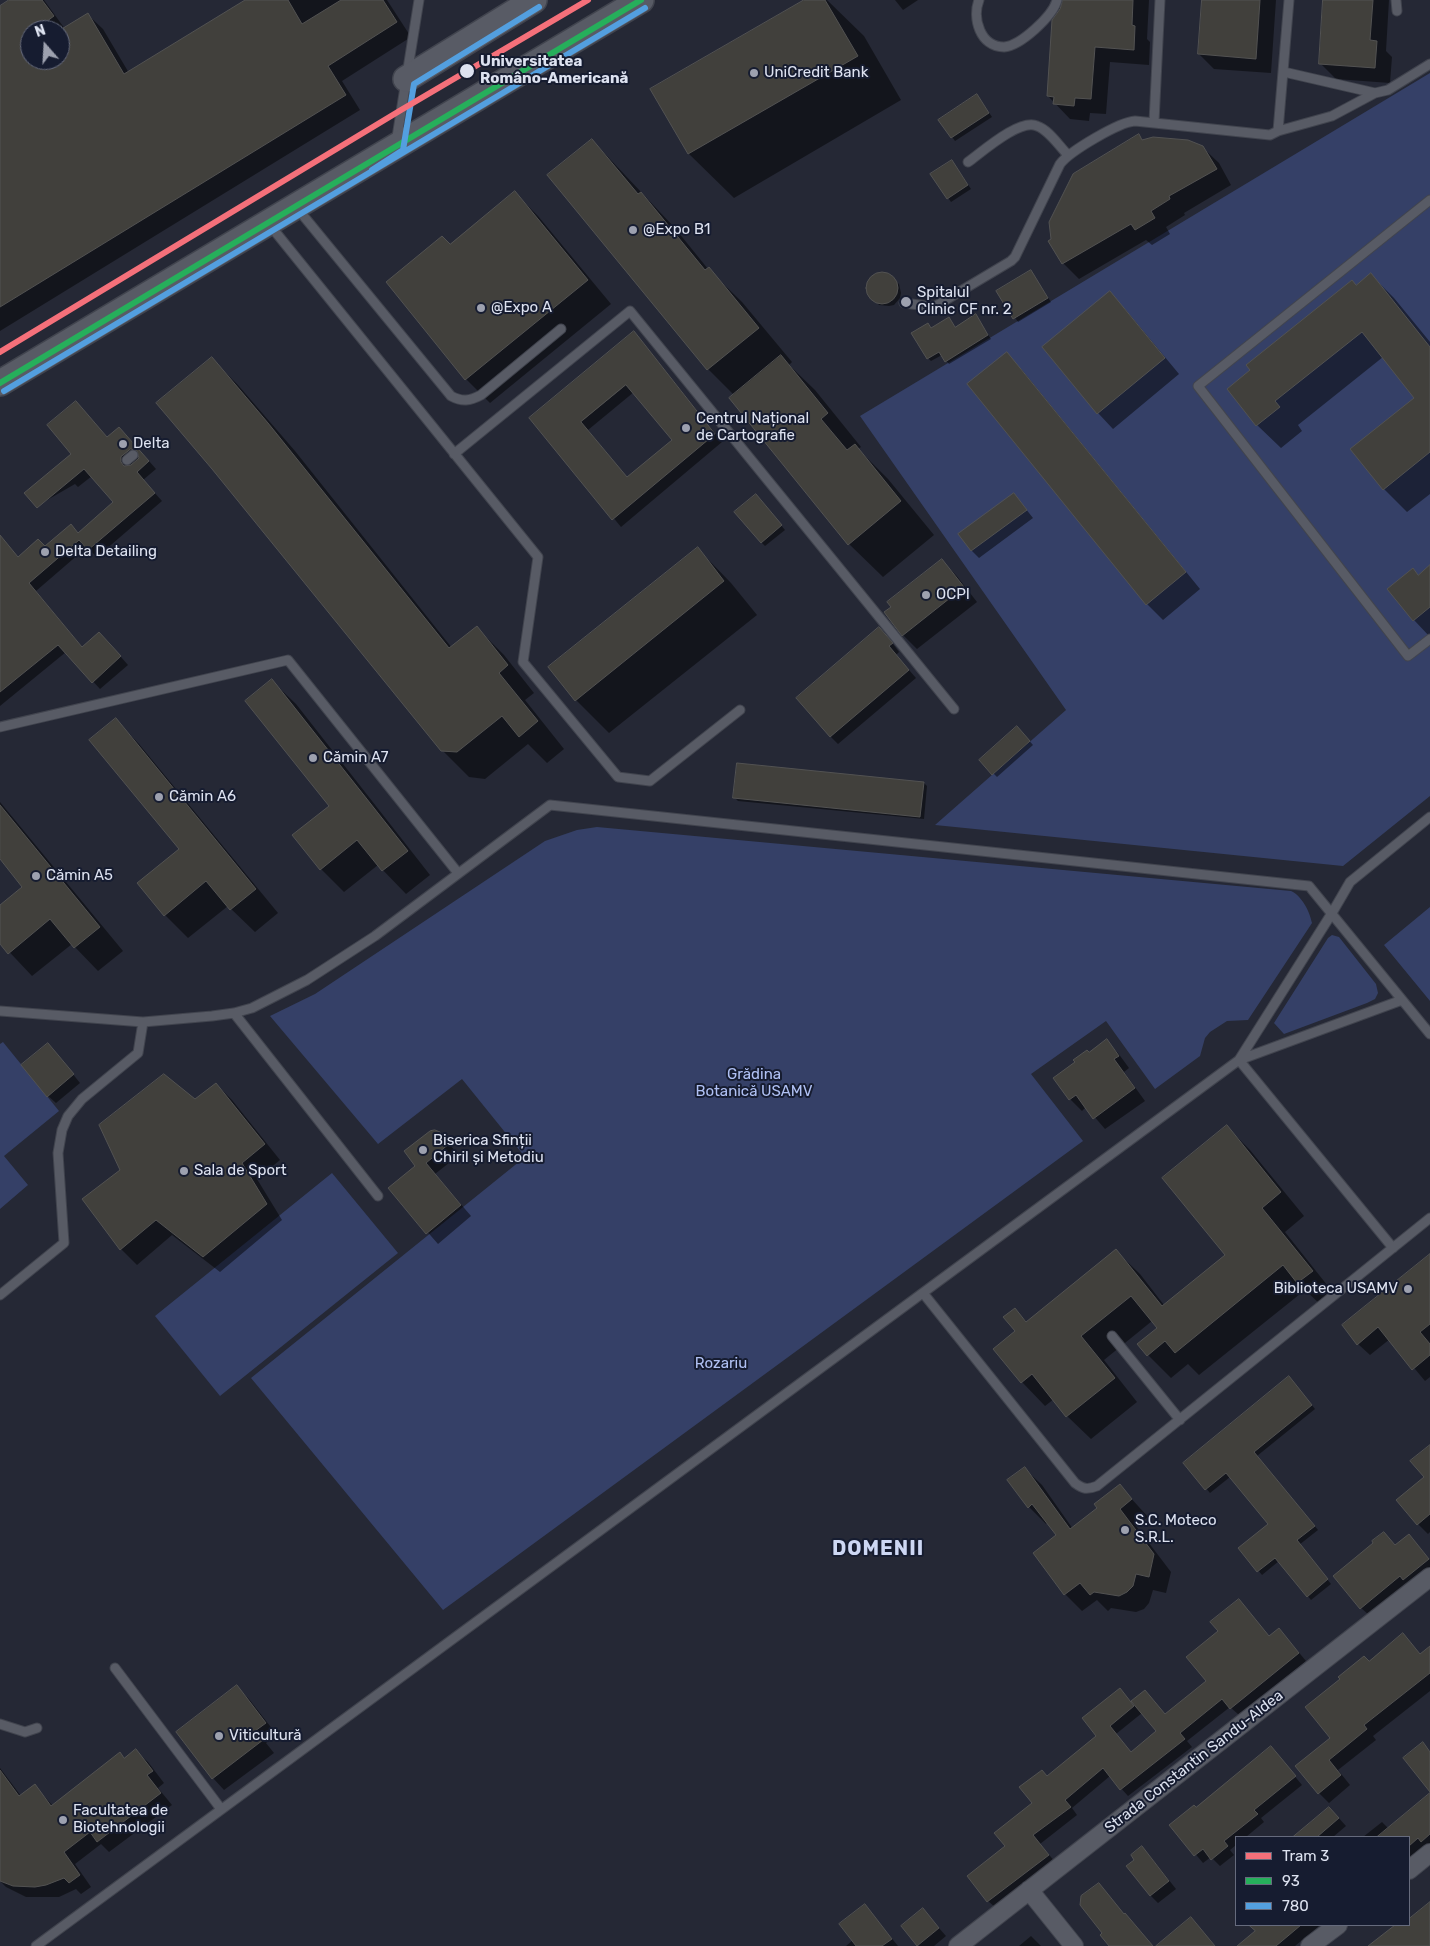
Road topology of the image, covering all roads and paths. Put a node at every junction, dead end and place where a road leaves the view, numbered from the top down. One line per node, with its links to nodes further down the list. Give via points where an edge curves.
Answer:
1 (419, 0): 12 (lane)
2 (534, 0): 12 (street)
3 (641, 0): 16 (street)
4 (979, 0): 5 (lane, via 976,13 982,35 1002,47 1017,42 1044,21)
5 (1057, 0)
6 (1160, 0): 14 (lane)
7 (1289, 0): 11 (lane)
8 (1396, 0): 9 (lane)
9 (1397, 11)
10 (1430, 64): 13 (lane, via 1388,90)
11 (1284, 72): 13 (lane); 15 (lane)
12 (406, 78): 16 (lane)
13 (1375, 93): 15 (lane, via 1332,116)
14 (1154, 122): 15 (lane, via 1270,135); 17 (lane, via 1122,123)
15 (1278, 131)
16 (395, 146): 20 (street)
17 (1068, 155): 18 (lane, via 1043,130 1031,124 1018,127); 22 (lane, via 1060,164 1011,261 934,307)
18 (968, 162)
19 (1430, 200): 26 (lane, via 1198,386 1408,656)
20 (295, 206): 21 (street); 23 (lane, via 451,396 457,399 465,401 481,395)
21 (268, 222): 24 (street); 25 (lane)
22 (904, 303)
23 (561, 329)
24 (0, 383)
25 (454, 454): 27 (lane, via 630,311); 28 (lane, via 538,557 523,662 618,777 650,781)
26 (1430, 639)
27 (954, 709)
28 (740, 710)
29 (0, 727): 31 (lane, via 288,660)
30 (1430, 817): 32 (lane, via 1350,882)
31 (458, 873): 32 (lane, via 550,805 1309,886); 35 (lane, via 375,936 314,975 252,1008)
32 (1332, 913): 33 (lane); 38 (lane)
33 (1402, 1000): 37 (lane); 38 (lane)
34 (0, 1011): 36 (lane)
35 (234, 1013): 36 (lane); 39 (lane)
36 (143, 1022): 43 (lane, via 138,1053 79,1102 62,1130 58,1153 64,1243)
37 (1430, 1034)
38 (1239, 1060): 41 (lane); 42 (lane)
39 (378, 1196)
40 (1430, 1218): 41 (lane)
41 (1393, 1248): 45 (lane)
42 (923, 1293): 45 (lane, via 1082,1488 1097,1486); 50 (lane)
43 (0, 1295)
44 (1112, 1336): 45 (lane)
45 (1180, 1420)
46 (1430, 1577): 53 (street, Strada Constantin Sandu-Aldea)
47 (115, 1668): 50 (lane)
48 (0, 1724): 49 (lane, via 25,1732)
49 (37, 1728)
50 (221, 1810): 55 (lane)
51 (1430, 1853): 52 (street)
52 (1410, 1869)
53 (1029, 1890): 56 (street, Strada Constantin Sandu-Aldea); 57 (street)
54 (1337, 1926): 58 (street)
55 (36, 1946)
56 (958, 1946)
57 (1074, 1946)
58 (1310, 1946)

